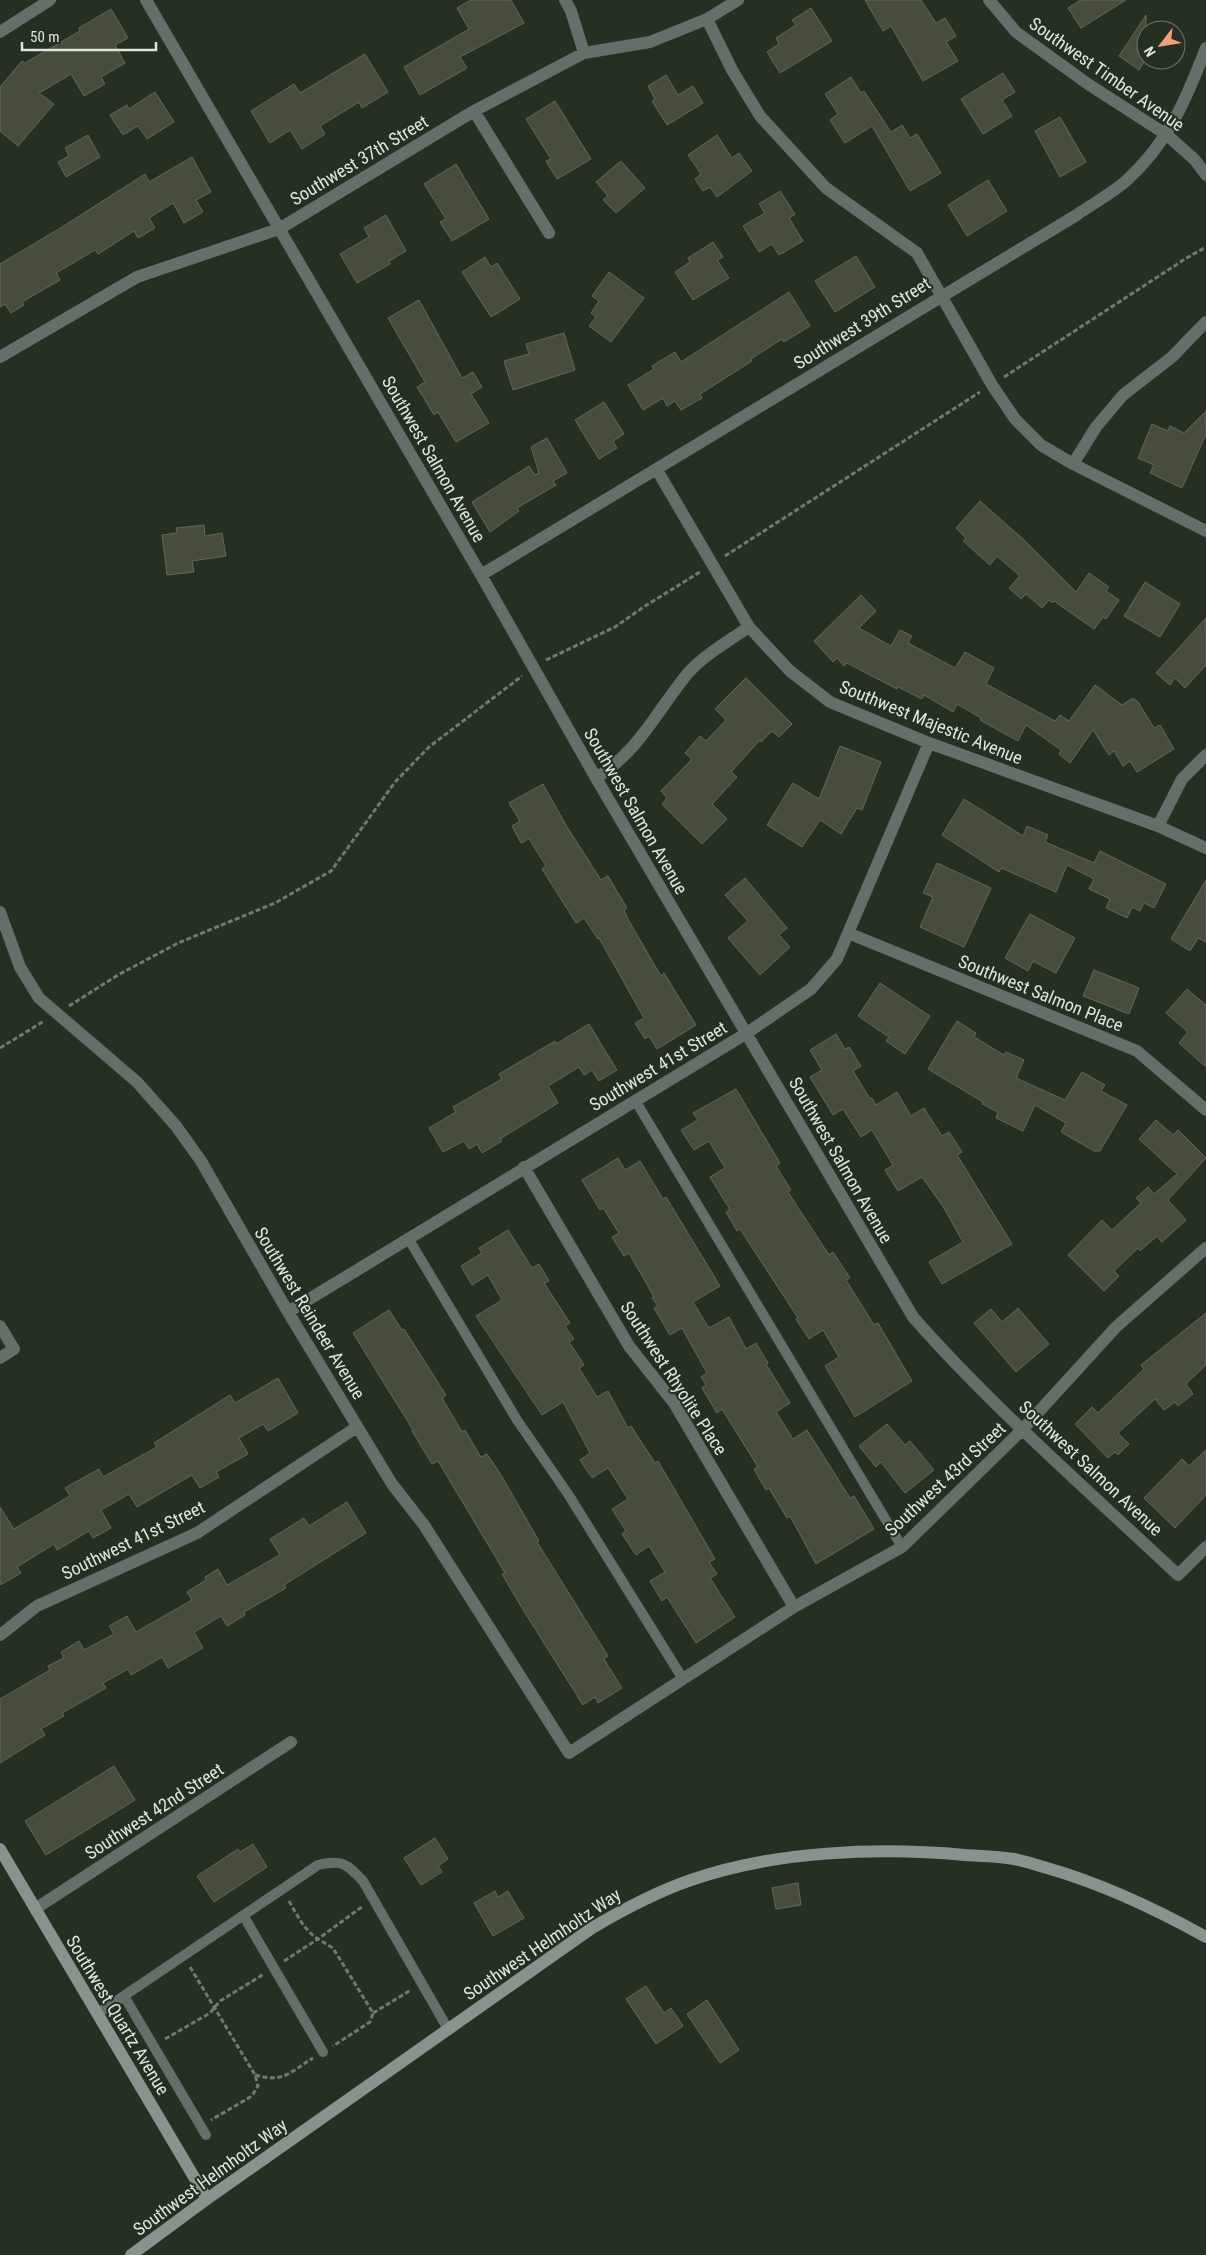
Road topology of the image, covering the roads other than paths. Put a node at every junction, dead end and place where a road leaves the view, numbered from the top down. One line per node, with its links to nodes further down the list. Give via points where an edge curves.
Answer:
1 (50, 0): 7 (street)
2 (146, 0): 13 (street, Southwest Salmon Avenue)
3 (565, 0): 9 (street)
4 (738, 0): 6 (street, Southwest 37th Street)
5 (989, 0): 11 (street, Southwest Timber Avenue, via 1016,32)
6 (707, 19): 9 (street, Southwest 37th Street, via 650,42); 15 (street, via 732,70 760,116 826,188 917,253)
7 (0, 32)
8 (1206, 48): 11 (street, Southwest 39th Street)
9 (584, 53): 10 (street, Southwest 37th Street)
10 (474, 111): 13 (street, Southwest 37th Street); 14 (street)
11 (1167, 135): 12 (street, Southwest Timber Avenue, via 1196,160); 15 (street, Southwest 39th Street, via 1126,181 1076,216)
12 (1206, 175)
13 (279, 229): 17 (street, Southwest 37th Street, via 137,277); 21 (street, Southwest Salmon Avenue)
14 (549, 233)
15 (942, 295): 18 (street, via 992,384 1016,419 1041,445); 19 (street, Southwest 39th Street)
16 (1206, 322): 18 (street, via 1172,357 1123,396 1096,426)
17 (0, 357)
18 (1073, 464): 20 (street)
19 (657, 470): 21 (street, Southwest 39th Street); 22 (street, Southwest Majestic Avenue)
20 (1206, 531)
21 (481, 575): 25 (street, Southwest Salmon Avenue)
22 (749, 627): 23 (street, Southwest Majestic Avenue, via 790,671 830,702); 25 (street, via 690,672 631,751)
23 (929, 743): 26 (street, Southwest Majestic Avenue); 29 (street, Southwest 41st Street)
24 (1206, 755): 26 (street, via 1182,779)
25 (596, 778): 30 (street, Southwest Salmon Avenue)
26 (1158, 826): 27 (street, Southwest Majestic Avenue)
27 (1206, 848)
28 (0, 912): 36 (street, Southwest Reindeer Avenue, via 20,967 38,998 137,1082 176,1126 201,1161)
29 (848, 933): 30 (street, Southwest 41st Street, via 837,959 811,989); 32 (street, Southwest Salmon Place, via 1138,1051)
30 (747, 1033): 31 (street, Southwest 41st Street); 40 (street, Southwest Salmon Avenue, via 913,1317)
31 (635, 1100): 33 (street, Southwest 41st Street); 41 (lane)
32 (1206, 1110)
33 (524, 1167): 34 (street, Southwest 41st Street); 43 (street, Southwest Rhyolite Place, via 629,1346 674,1403)
34 (408, 1238): 36 (street, Southwest 41st Street); 45 (lane, via 517,1420 568,1494)
35 (1206, 1248): 40 (street, Southwest 43rd Street, via 1116,1327)
36 (288, 1312): 39 (street, Southwest Reindeer Avenue)
37 (0, 1326): 38 (street, via 14,1350)
38 (0, 1358)
39 (357, 1427): 44 (street, Southwest 41st Street, via 197,1532 37,1606); 47 (street, Southwest Reindeer Avenue, via 392,1484 424,1525)
40 (1023, 1429): 41 (street, Southwest 43rd Street); 42 (street, Southwest Salmon Avenue, via 1178,1575)
41 (902, 1547): 43 (street, Southwest 43rd Street)
42 (1206, 1547)
43 (794, 1608): 45 (street, Southwest 43rd Street)
44 (0, 1635)
45 (683, 1679): 47 (street, Southwest 43rd Street)
46 (291, 1742): 49 (street, Southwest 42nd Street)
47 (569, 1753)
48 (0, 1849): 49 (main road, Southwest Quartz Avenue)
49 (35, 1909): 53 (main road, Southwest Quartz Avenue)
50 (243, 1915): 52 (lane); 54 (lane, via 318,1865 334,1861 351,1868 363,1881); 55 (lane)
51 (1206, 1937): 54 (main road, Southwest Helmholtz Way, via 1164,1913 1087,1879 1014,1859 933,1852 859,1851 790,1859 736,1868 692,1880 638,1902 592,1928)
52 (124, 1996): 53 (lane); 56 (lane)
53 (97, 2014): 57 (main road, Southwest Quartz Avenue)
54 (448, 2029): 57 (main road, Southwest Helmholtz Way)
55 (323, 2052)
56 (203, 2131)
57 (207, 2199): 58 (main road, Southwest Helmholtz Way)
58 (131, 2255)

